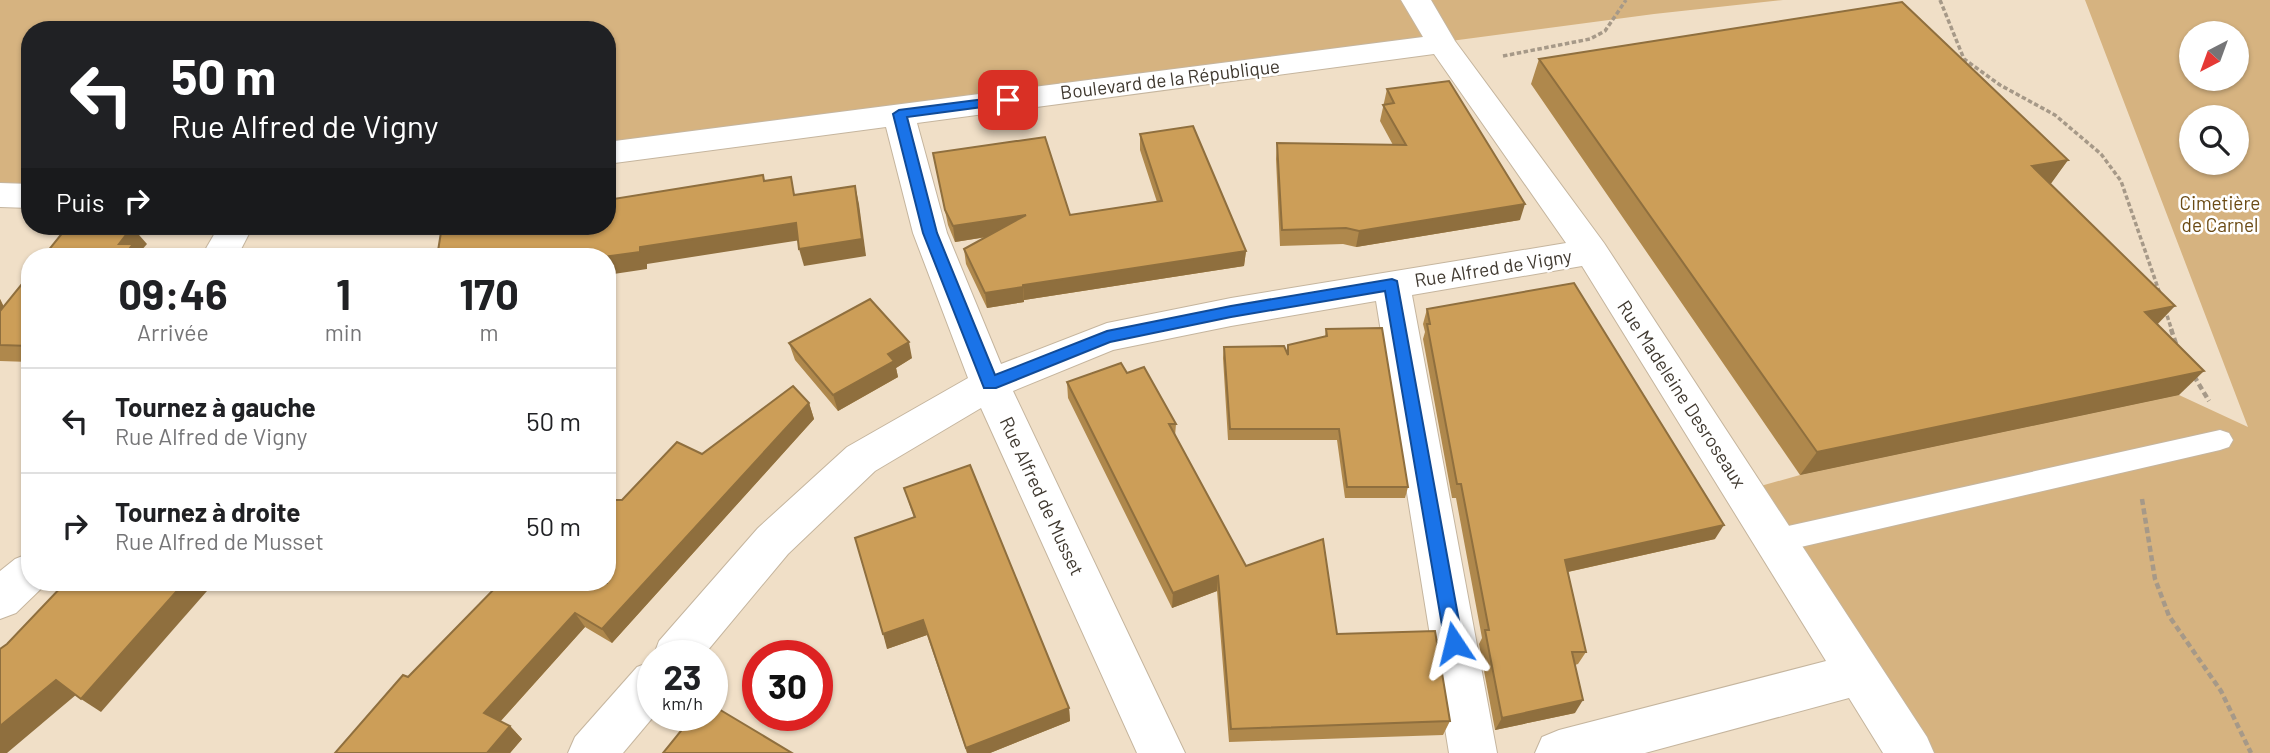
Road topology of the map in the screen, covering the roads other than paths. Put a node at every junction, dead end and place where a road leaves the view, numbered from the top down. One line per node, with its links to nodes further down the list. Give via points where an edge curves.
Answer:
1 (1416, 0): 2 (street, Rue Madeleine Desroseaux)
2 (1450, 53): 3 (street, Boulevard de la République); 7 (street, Rue Madeleine Desroseaux)
3 (899, 114): 4 (street, Boulevard de la République); 9 (street, Rue Alfred de Musset, via 930,233)
4 (616, 152)
5 (0, 195): 6 (street)
6 (21, 196)
7 (1591, 252): 8 (street, Rue Alfred de Vigny); 11 (street, Rue Madeleine Desroseaux)
8 (1392, 285): 9 (street, Rue Alfred de Vigny, via 1107,337); 19 (street)
9 (990, 384): 14 (street, Rue Alfred de Vigny, via 861,459 773,541); 18 (street, Rue Alfred de Musset)
10 (2220, 440): 11 (lane)
11 (1775, 541): 15 (street, Rue Madeleine Desroseaux)
12 (21, 580): 13 (street)
13 (0, 599)
14 (689, 640)
15 (1860, 674): 20 (street); 21 (street, Rue Madeleine Desroseaux)
16 (637, 701): 17 (street)
17 (592, 753)
18 (1161, 753)
19 (1473, 753)
20 (1559, 753)
21 (1910, 753)

